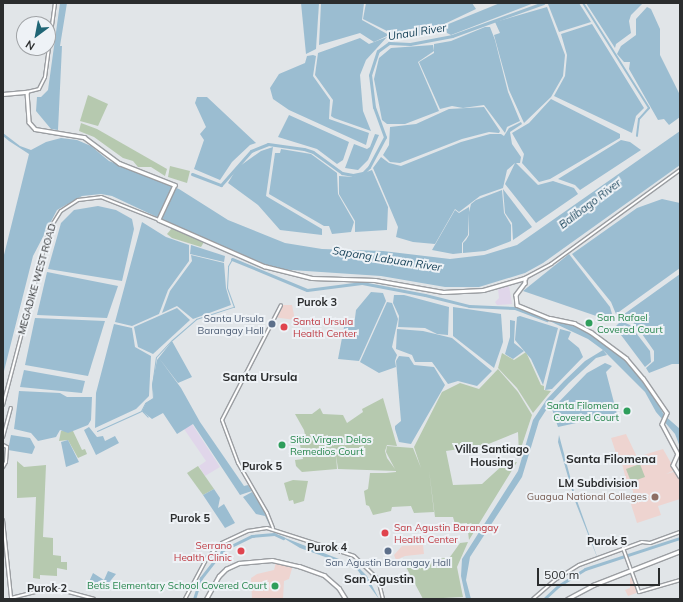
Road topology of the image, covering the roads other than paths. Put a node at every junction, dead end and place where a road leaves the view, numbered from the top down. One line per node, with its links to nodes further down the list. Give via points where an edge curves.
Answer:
1 (55, 3): 2 (street, via 45,77 39,89)
2 (27, 92): 3 (main road); 5 (main road, via 29,122 34,129 84,137 119,163 174,187)
3 (3, 94)
4 (680, 170): 6 (street, via 551,264)
5 (159, 219): 6 (main road, via 260,265 312,278 375,280 434,291 466,292 501,287); 8 (street, MEGADIKE WEST ROAD, via 114,200 95,197 78,200 61,211 49,230)
6 (525, 278): 13 (main road, via 525,283 516,295 517,305 550,318 574,323 603,340 636,369 666,412 663,422 678,454 673,465)
7 (281, 305): 15 (street, via 222,420 238,463)
8 (3, 405)
9 (12, 408): 10 (street)
10 (3, 437)
11 (3, 445): 12 (street, via 7,447)
12 (3, 467)
13 (680, 476)
14 (3, 520): 21 (street)
15 (273, 528): 23 (street, via 248,531 222,543 207,558); 26 (street, via 354,556 378,579)
16 (680, 532): 17 (street, via 650,543 642,542)
17 (623, 548): 19 (street); 27 (street, via 567,571)
18 (680, 551): 19 (main road)
19 (631, 570): 20 (street, via 639,592); 28 (main road)
20 (680, 580)
21 (11, 598): 22 (street, via 40,591 61,590)
22 (94, 599)
23 (185, 599)
24 (206, 599): 25 (main road, via 226,569 239,563 272,560 324,575 339,588)
25 (346, 599)
26 (383, 599)
27 (533, 599)
28 (567, 599)

